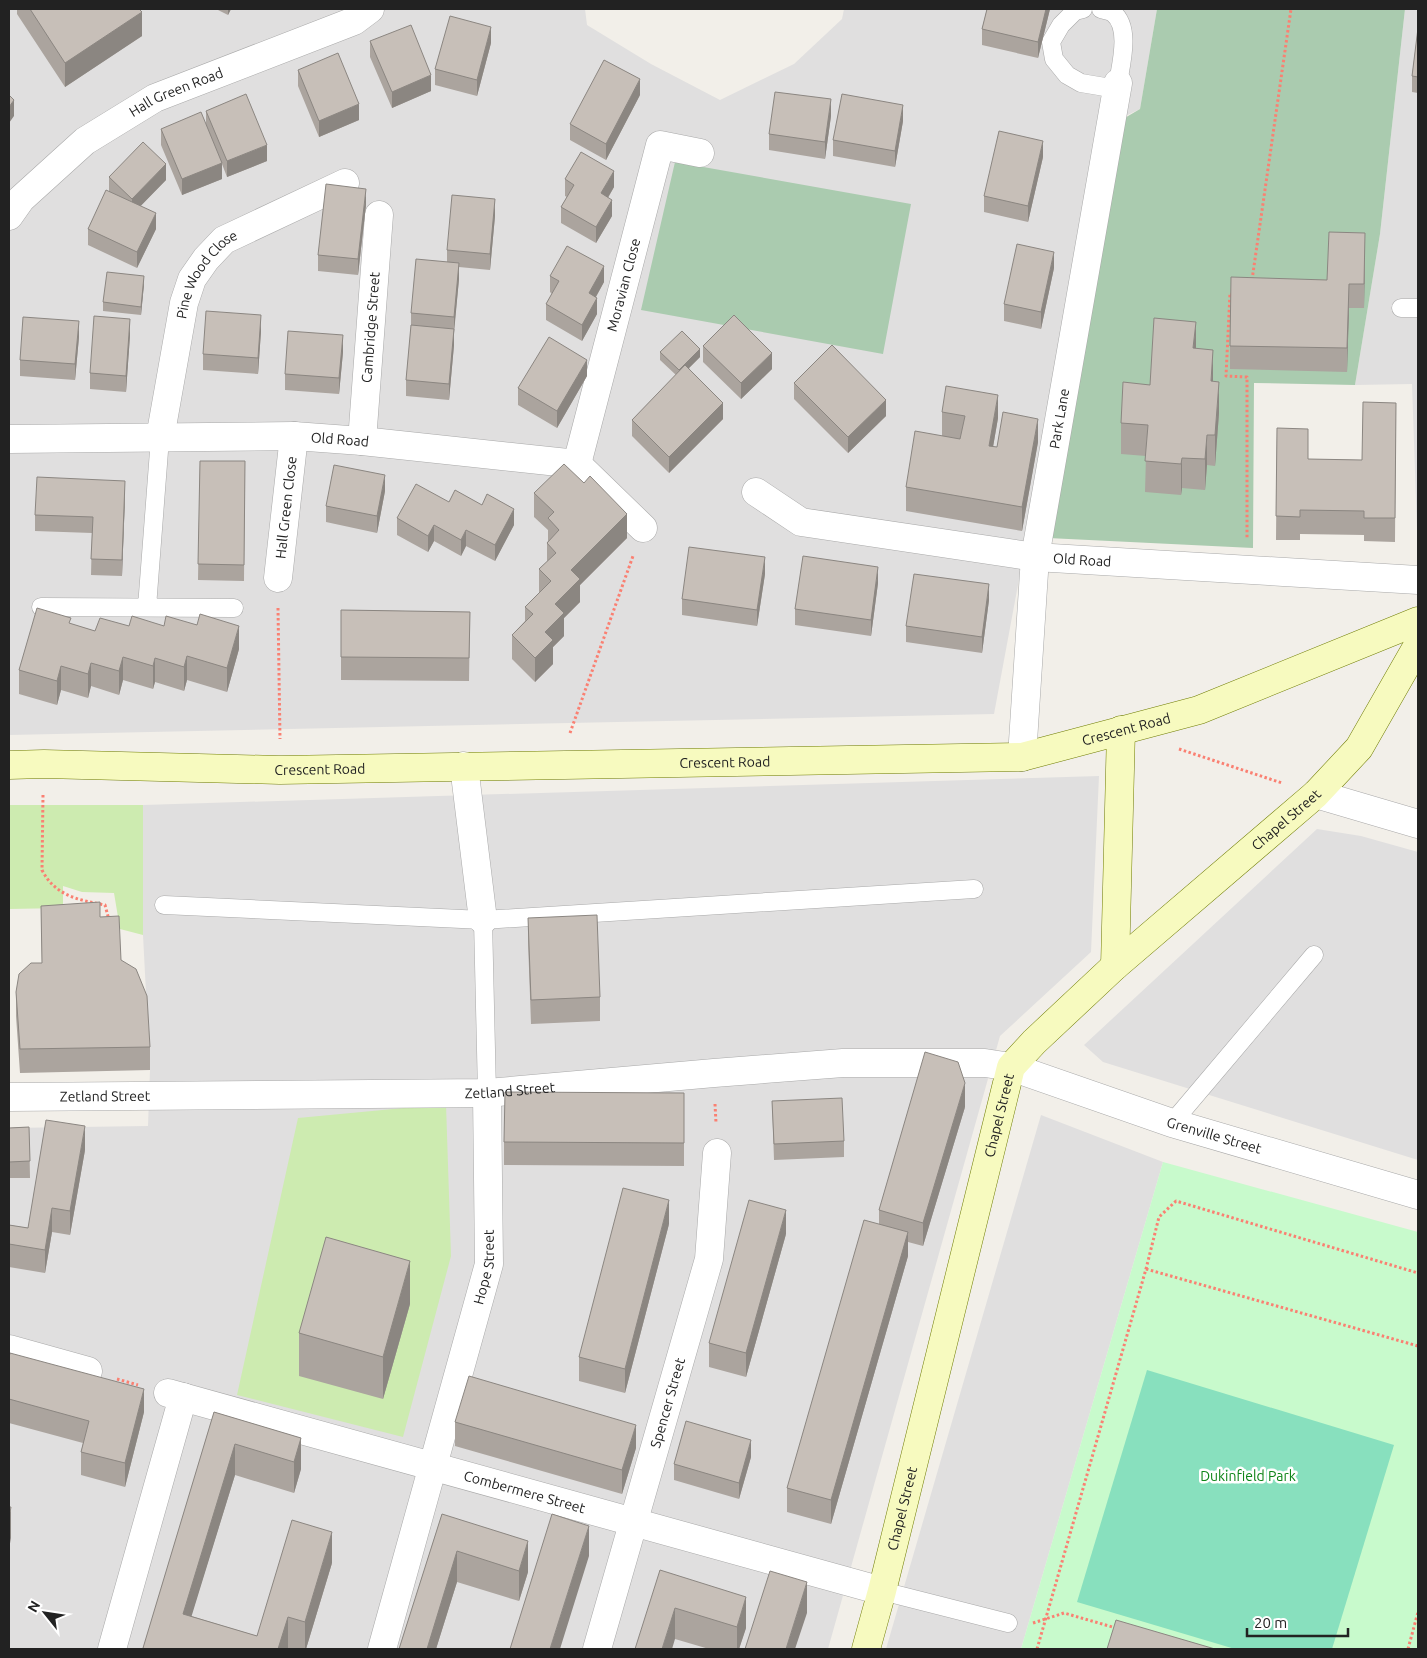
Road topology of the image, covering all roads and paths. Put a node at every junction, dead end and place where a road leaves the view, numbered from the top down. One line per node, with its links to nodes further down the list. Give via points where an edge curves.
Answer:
1 (370, 9): 9 (street, Hall Green Road, via 354,21 155,98 85,141 21,199)
2 (1083, 9): 5 (lane, via 1061,25 1052,42 1054,59 1066,74 1081,83)
3 (1101, 9): 5 (lane, via 1113,14 1120,22 1124,42)
4 (1291, 9): 10 (path)
5 (1117, 86): 21 (street, Park Lane)
6 (700, 152): 18 (street, Moravian Close, via 660,145)
7 (345, 183): 15 (street, Pine Wood Close, via 224,240 206,258 192,279 184,303)
8 (379, 215): 17 (street, Cambridge Street)
9 (9, 216)
10 (1252, 284)
11 (1237, 294): 22 (path, via 1230,293 1226,376 1247,377)
12 (1401, 308): 13 (lane)
13 (1418, 308)
14 (294, 436): 15 (street, Old Road); 17 (street, Old Road); 23 (street, Hall Green Close)
15 (160, 438): 16 (street, Old Road); 26 (lane)
16 (9, 439)
17 (362, 441): 18 (street, Old Road)
18 (577, 464): 20 (street)
19 (756, 492): 21 (street, Old Road, via 800,522)
20 (643, 528): 35 (path)
21 (1035, 557): 22 (street, Old Road); 32 (street, Park Lane)
22 (1247, 571): 24 (street, Old Road)
23 (278, 578): 37 (path)
24 (1418, 580)
25 (41, 607): 26 (lane)
26 (147, 608): 27 (lane)
27 (234, 608)
28 (1418, 621): 30 (main road, Crescent Road, via 1199,710)
29 (1418, 646): 38 (main road, Chapel Street, via 1359,748)
30 (1121, 730): 32 (main road, Crescent Road); 45 (main road)
31 (1177, 748): 38 (path)
32 (1022, 757): 35 (main road, Crescent Road)
33 (44, 764): 34 (main road, Crescent Road); 37 (main road, Crescent Road); 43 (path, via 42,870 60,891 75,899 105,906)
34 (9, 765)
35 (558, 765): 36 (main road, Crescent Road)
36 (464, 766): 37 (main road, Crescent Road); 42 (street)
37 (280, 770)
38 (1316, 794): 39 (street); 45 (main road, Chapel Street)
39 (1418, 824)
40 (974, 889): 42 (lane)
41 (164, 905): 42 (lane)
42 (482, 920): 48 (lane, Hope Street)
43 (109, 921)
44 (1314, 955): 50 (lane)
45 (1115, 966): 46 (main road, Chapel Street)
46 (1011, 1067): 47 (street, Zetland Street, via 984,1063 843,1063); 50 (street, Grenville Street); 61 (main road, Chapel Street)
47 (714, 1072): 48 (street, Zetland Street); 51 (path)
48 (487, 1093): 49 (street, Zetland Street); 59 (street, Hope Street, via 489,1264)
49 (9, 1097)
50 (1172, 1123): 52 (street, Grenville Street)
51 (717, 1153): 60 (street, Spencer Street, via 709,1259)
52 (1418, 1195)
53 (1146, 1269): 54 (path, via 1158,1217 1176,1201); 55 (path); 63 (path)
54 (1418, 1273)
55 (1418, 1346)
56 (9, 1349): 57 (street)
57 (88, 1371): 58 (path)
58 (175, 1395): 59 (street, Combermere Street); 67 (street, via 147,1528)
59 (432, 1466): 60 (street, Combermere Street); 66 (street, Hope Street)
60 (634, 1522): 61 (street, Combermere Street); 68 (street, Spencer Street)
61 (882, 1591): 64 (lane); 69 (main road, Chapel Street)
62 (1418, 1612): 71 (path)
63 (1044, 1620): 64 (path, via 1028,1624); 65 (path, via 1064,1613); 70 (path)
64 (1008, 1623)
65 (1118, 1629)
66 (382, 1648)
67 (112, 1649)
68 (597, 1649)
69 (866, 1649)
70 (1037, 1649)
71 (1408, 1649)

